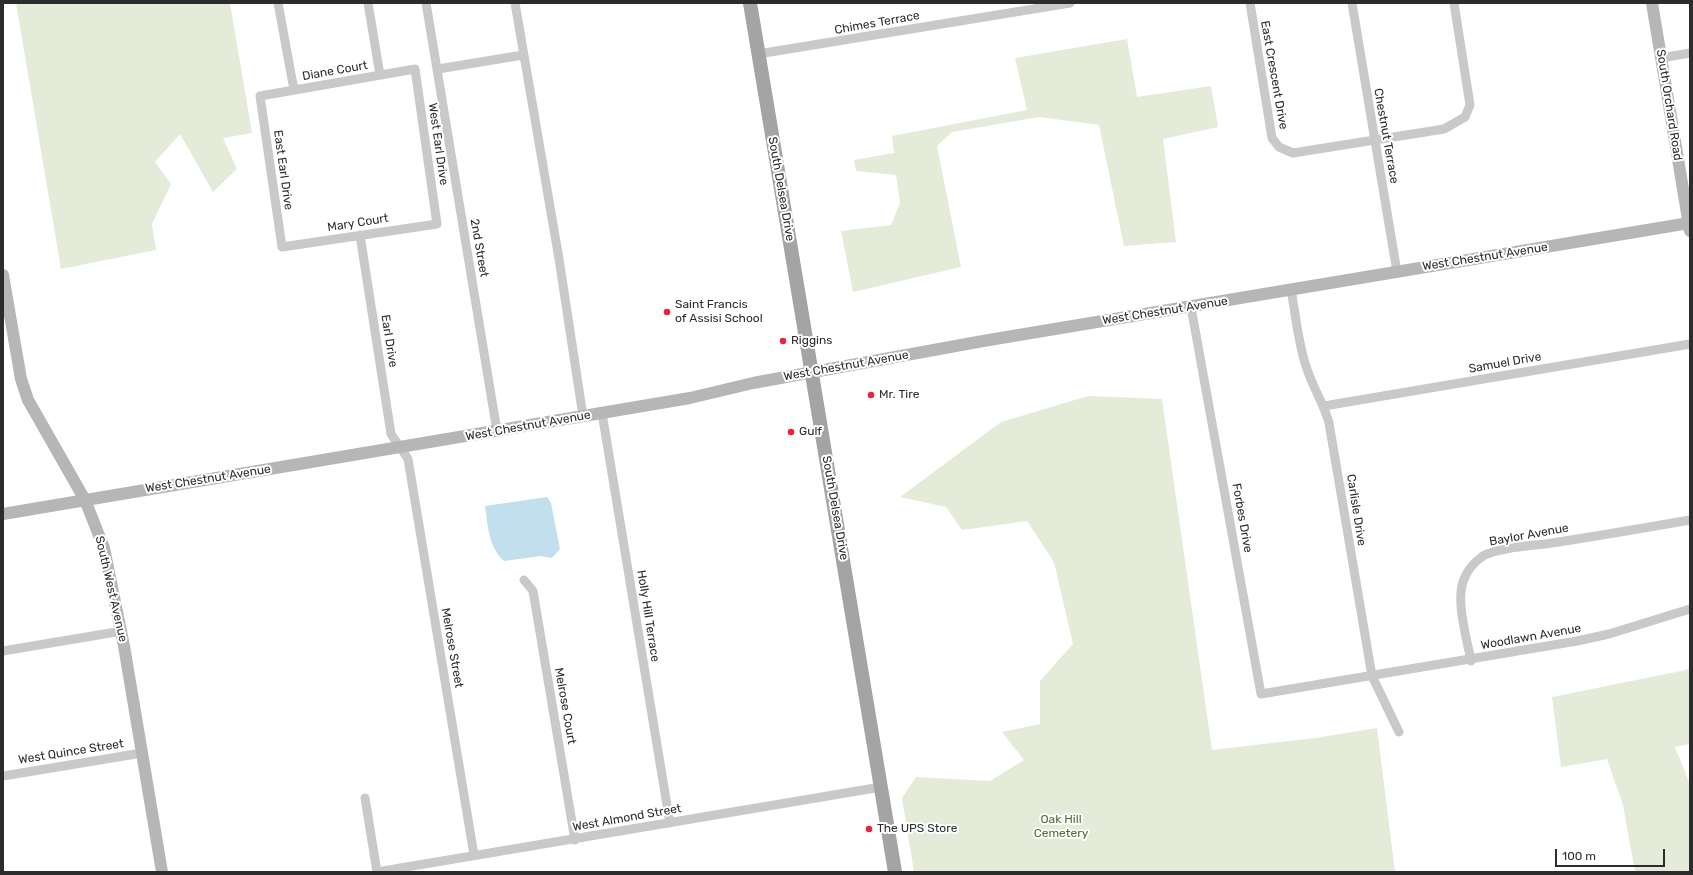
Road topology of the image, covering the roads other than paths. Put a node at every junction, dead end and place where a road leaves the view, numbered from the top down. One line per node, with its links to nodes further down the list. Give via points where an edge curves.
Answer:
1 (278, 3): 18 (street)
2 (368, 3): 17 (street)
3 (426, 3): 16 (street, 2nd Street)
4 (515, 3): 13 (street)
5 (750, 3): 12 (main road, South Delsea Drive)
6 (1070, 3): 12 (street, Chimes Terrace)
7 (1250, 3): 20 (street, East Crescent Drive, via 1270,129 1275,143 1283,150 1293,153)
8 (1352, 3): 20 (street, Chestnut Terrace)
9 (1454, 3): 20 (street, via 1470,106 1465,117 1444,129)
10 (1652, 3): 14 (street, South Orchard Road)
11 (1690, 53): 14 (street)
12 (758, 54): 30 (main road, South Delsea Drive)
13 (523, 55): 16 (street); 33 (street, via 559,258)
14 (1661, 58): 22 (street, South Orchard Road)
15 (415, 69): 17 (street, Diane Court); 21 (street, West Earl Drive)
16 (438, 69): 34 (street, 2nd Street)
17 (380, 75): 18 (street, Diane Court)
18 (294, 90): 19 (street, Diane Court)
19 (260, 96): 24 (street, East Earl Drive)
20 (1374, 140): 25 (street, Chestnut Terrace)
21 (438, 224): 23 (street, Mary Court)
22 (1690, 226): 25 (street, West Chestnut Avenue)
23 (360, 235): 24 (street, Mary Court); 35 (street, Earl Drive, via 391,434)
24 (282, 247)
25 (1397, 272): 27 (street, West Chestnut Avenue)
26 (3, 275): 36 (street, South West Avenue, via 21,379 28,400)
27 (1291, 290): 28 (street, West Chestnut Avenue); 31 (street, Carlisle Drive, via 1303,358)
28 (1191, 307): 30 (street, West Chestnut Avenue); 45 (street, Forbes Drive, via 1261,694)
29 (1690, 344): 31 (street, Samuel Drive)
30 (811, 372): 32 (street, West Chestnut Avenue, via 690,398); 49 (main road, South Delsea Drive)
31 (1324, 406): 44 (street, Carlisle Drive, via 1334,450)
32 (602, 413): 33 (street, West Chestnut Avenue); 51 (street, Holly Hill Terrace)
33 (583, 416): 34 (street, West Chestnut Avenue)
34 (497, 431): 35 (street, West Chestnut Avenue)
35 (401, 447): 36 (street, West Chestnut Avenue); 53 (street, Melrose Street, via 408,459)
36 (85, 500): 37 (street, West Chestnut Avenue); 41 (street, South West Avenue, via 104,548)
37 (3, 514)
38 (1690, 520): 43 (street, Baylor Avenue, via 1522,547 1483,556 1469,570 1461,592)
39 (524, 580): 52 (street, Melrose Court, via 533,591)
40 (1690, 608): 43 (street, Woodlawn Avenue, via 1594,638)
41 (122, 631): 42 (street); 47 (street, South West Avenue)
42 (3, 651)
43 (1470, 661): 44 (street, Woodlawn Avenue)
44 (1372, 676): 45 (street, Woodlawn Avenue); 46 (street, Carlisle Drive)
45 (1302, 687)
46 (1399, 732)
47 (142, 753): 48 (street, West Quince Street); 54 (street, South West Avenue)
48 (3, 776)
49 (881, 787): 51 (street, West Almond Street); 56 (main road, South Delsea Drive)
50 (365, 798): 55 (street)
51 (670, 823): 52 (street, West Almond Street)
52 (575, 840): 53 (street, West Almond Street)
53 (474, 855): 55 (street, West Almond Street)
54 (162, 872)
55 (377, 872)
56 (895, 872)

